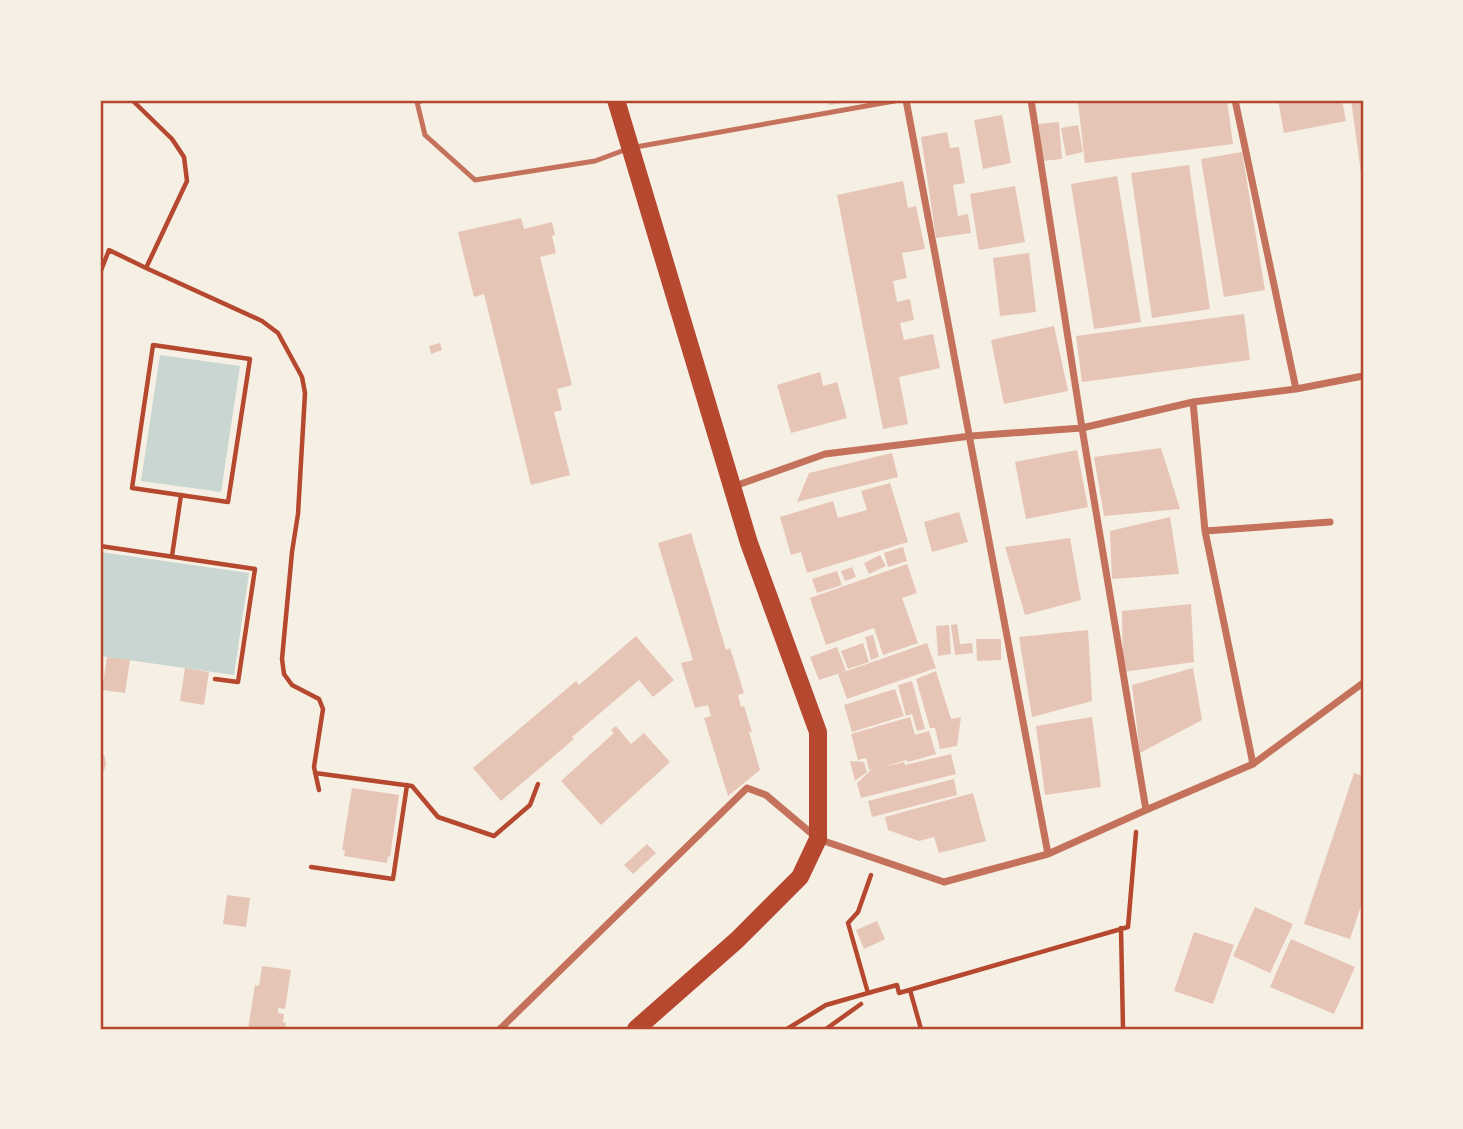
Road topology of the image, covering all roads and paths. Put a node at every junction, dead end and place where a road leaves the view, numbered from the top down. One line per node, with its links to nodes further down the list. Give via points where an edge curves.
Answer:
1 (132, 100): 9 (path, via 172,139 184,157 187,181)
2 (424, 100): 8 (lane, via 417,102 425,135 475,180 595,160)
3 (616, 100): 8 (main road)
4 (900, 100): 8 (lane)
5 (906, 100): 15 (street)
6 (1031, 100): 14 (street)
7 (1234, 100): 12 (street)
8 (631, 148): 16 (main road)
9 (146, 268): 10 (path, via 109,250); 25 (path, via 262,321 278,333 302,377 298,514 282,659 284,674 292,685 319,699 323,709)
10 (100, 273)
11 (1363, 376): 12 (street)
12 (1296, 389): 13 (street)
13 (1194, 402): 14 (street); 19 (street)
14 (1082, 428): 15 (street); 29 (street)
15 (971, 436): 16 (street, via 825,454); 32 (street)
16 (732, 487): 31 (main road, via 818,732)
17 (181, 495): 17 (path, via 228,502 250,359 153,345 132,488); 21 (path)
18 (1330, 522): 19 (street)
19 (1205, 531): 24 (street)
20 (100, 546): 21 (path)
21 (172, 556): 22 (path, via 255,569 238,682)
22 (215, 679)
23 (1363, 683): 24 (street)
24 (1253, 764): 29 (street)
25 (315, 773): 27 (path); 28 (path)
26 (538, 784): 27 (path, via 530,805 494,836 438,817)
27 (407, 785): 34 (path, via 393,879)
28 (319, 790)
29 (1146, 810): 30 (street)
30 (1137, 814): 32 (street); 35 (path, via 1128,927)
31 (818, 839): 33 (street); 39 (street, via 766,795 747,788); 40 (main road, via 800,877)
32 (1048, 854): 33 (street, via 944,882)
33 (876, 859): 37 (path, via 858,912 848,923)
34 (311, 867)
35 (1121, 928): 36 (path); 44 (path)
36 (910, 990): 37 (path, via 899,993 897,985); 43 (path)
37 (868, 993): 41 (path, via 826,1005)
38 (861, 1004): 42 (path)
39 (500, 1029)
40 (636, 1029)
41 (787, 1029)
42 (826, 1029)
43 (921, 1029)
44 (1123, 1029)

